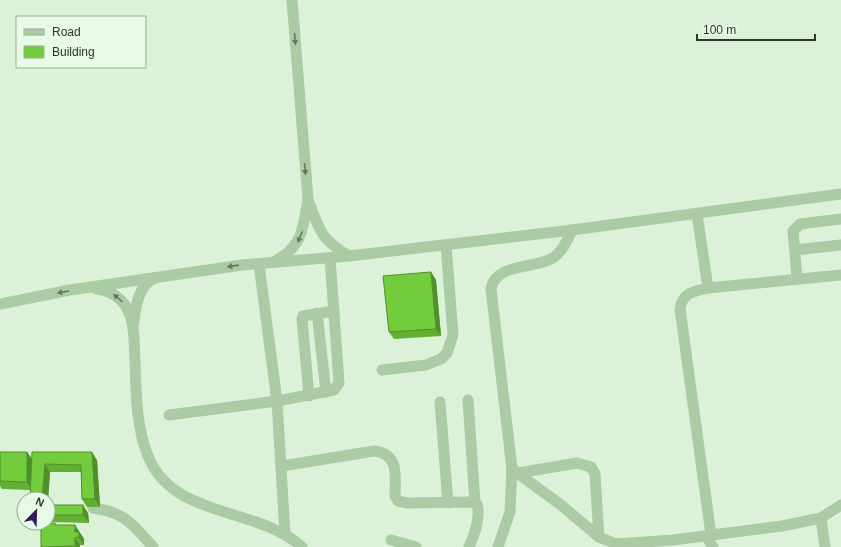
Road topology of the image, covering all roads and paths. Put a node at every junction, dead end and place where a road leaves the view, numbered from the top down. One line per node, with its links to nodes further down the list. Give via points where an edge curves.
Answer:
1 (292, 0): 3 (lane, one-way to 3)
2 (841, 194): 4 (lane)
3 (308, 199): 10 (lane, via 328,243); 12 (lane, one-way to 12, via 304,226 296,245 289,253)
4 (697, 214): 6 (lane); 18 (lane)
5 (841, 219): 9 (lane, via 800,224 795,227)
6 (572, 230): 7 (lane); 31 (lane, via 564,247 552,258 498,274 492,282)
7 (446, 244): 10 (lane); 23 (lane, via 453,335 447,353 441,359 426,365)
8 (841, 245): 9 (lane)
9 (795, 250): 16 (lane)
10 (349, 256): 11 (lane)
11 (330, 258): 12 (lane); 20 (lane)
12 (271, 263): 13 (lane)
13 (259, 264): 15 (lane, one-way to 15); 27 (lane)
14 (841, 275): 16 (lane)
15 (163, 276): 17 (lane); 22 (lane, via 152,279 145,286 137,304)
16 (797, 279): 18 (lane)
17 (88, 288): 19 (lane, one-way to 19); 22 (lane, one-way to 17, via 130,314 123,302 104,289)
18 (708, 288): 38 (lane, via 684,296 680,309)
19 (0, 304)
20 (334, 311): 21 (lane); 24 (lane, via 339,383 334,390)
21 (317, 313): 24 (lane); 25 (lane, via 303,316 302,319)
22 (133, 328): 37 (lane, via 136,391 142,434 154,470 163,481 188,498)
23 (382, 370)
24 (326, 392): 25 (lane)
25 (309, 396): 27 (lane)
26 (468, 400): 33 (lane)
27 (277, 401): 29 (lane); 30 (lane)
28 (440, 402): 32 (lane)
29 (169, 415)
30 (282, 466): 32 (lane, via 374,451 382,452 393,460 395,496 398,501); 37 (lane)
31 (515, 471): 40 (lane, via 561,505); 40 (lane, via 577,463 591,467 595,474); 45 (lane, via 510,512)
32 (448, 503): 33 (lane)
33 (475, 503): 44 (lane, via 478,511 475,534)
34 (841, 505): 36 (lane)
35 (93, 508): 41 (lane, via 120,514)
36 (822, 518): 38 (lane); 47 (lane)
37 (285, 534): 42 (lane)
38 (709, 536): 40 (lane, via 626,543); 46 (lane)
39 (391, 540): 43 (lane)
40 (604, 542)
41 (153, 547)
42 (302, 547)
43 (416, 547)
44 (469, 547)
45 (498, 547)
46 (713, 547)
47 (825, 547)

